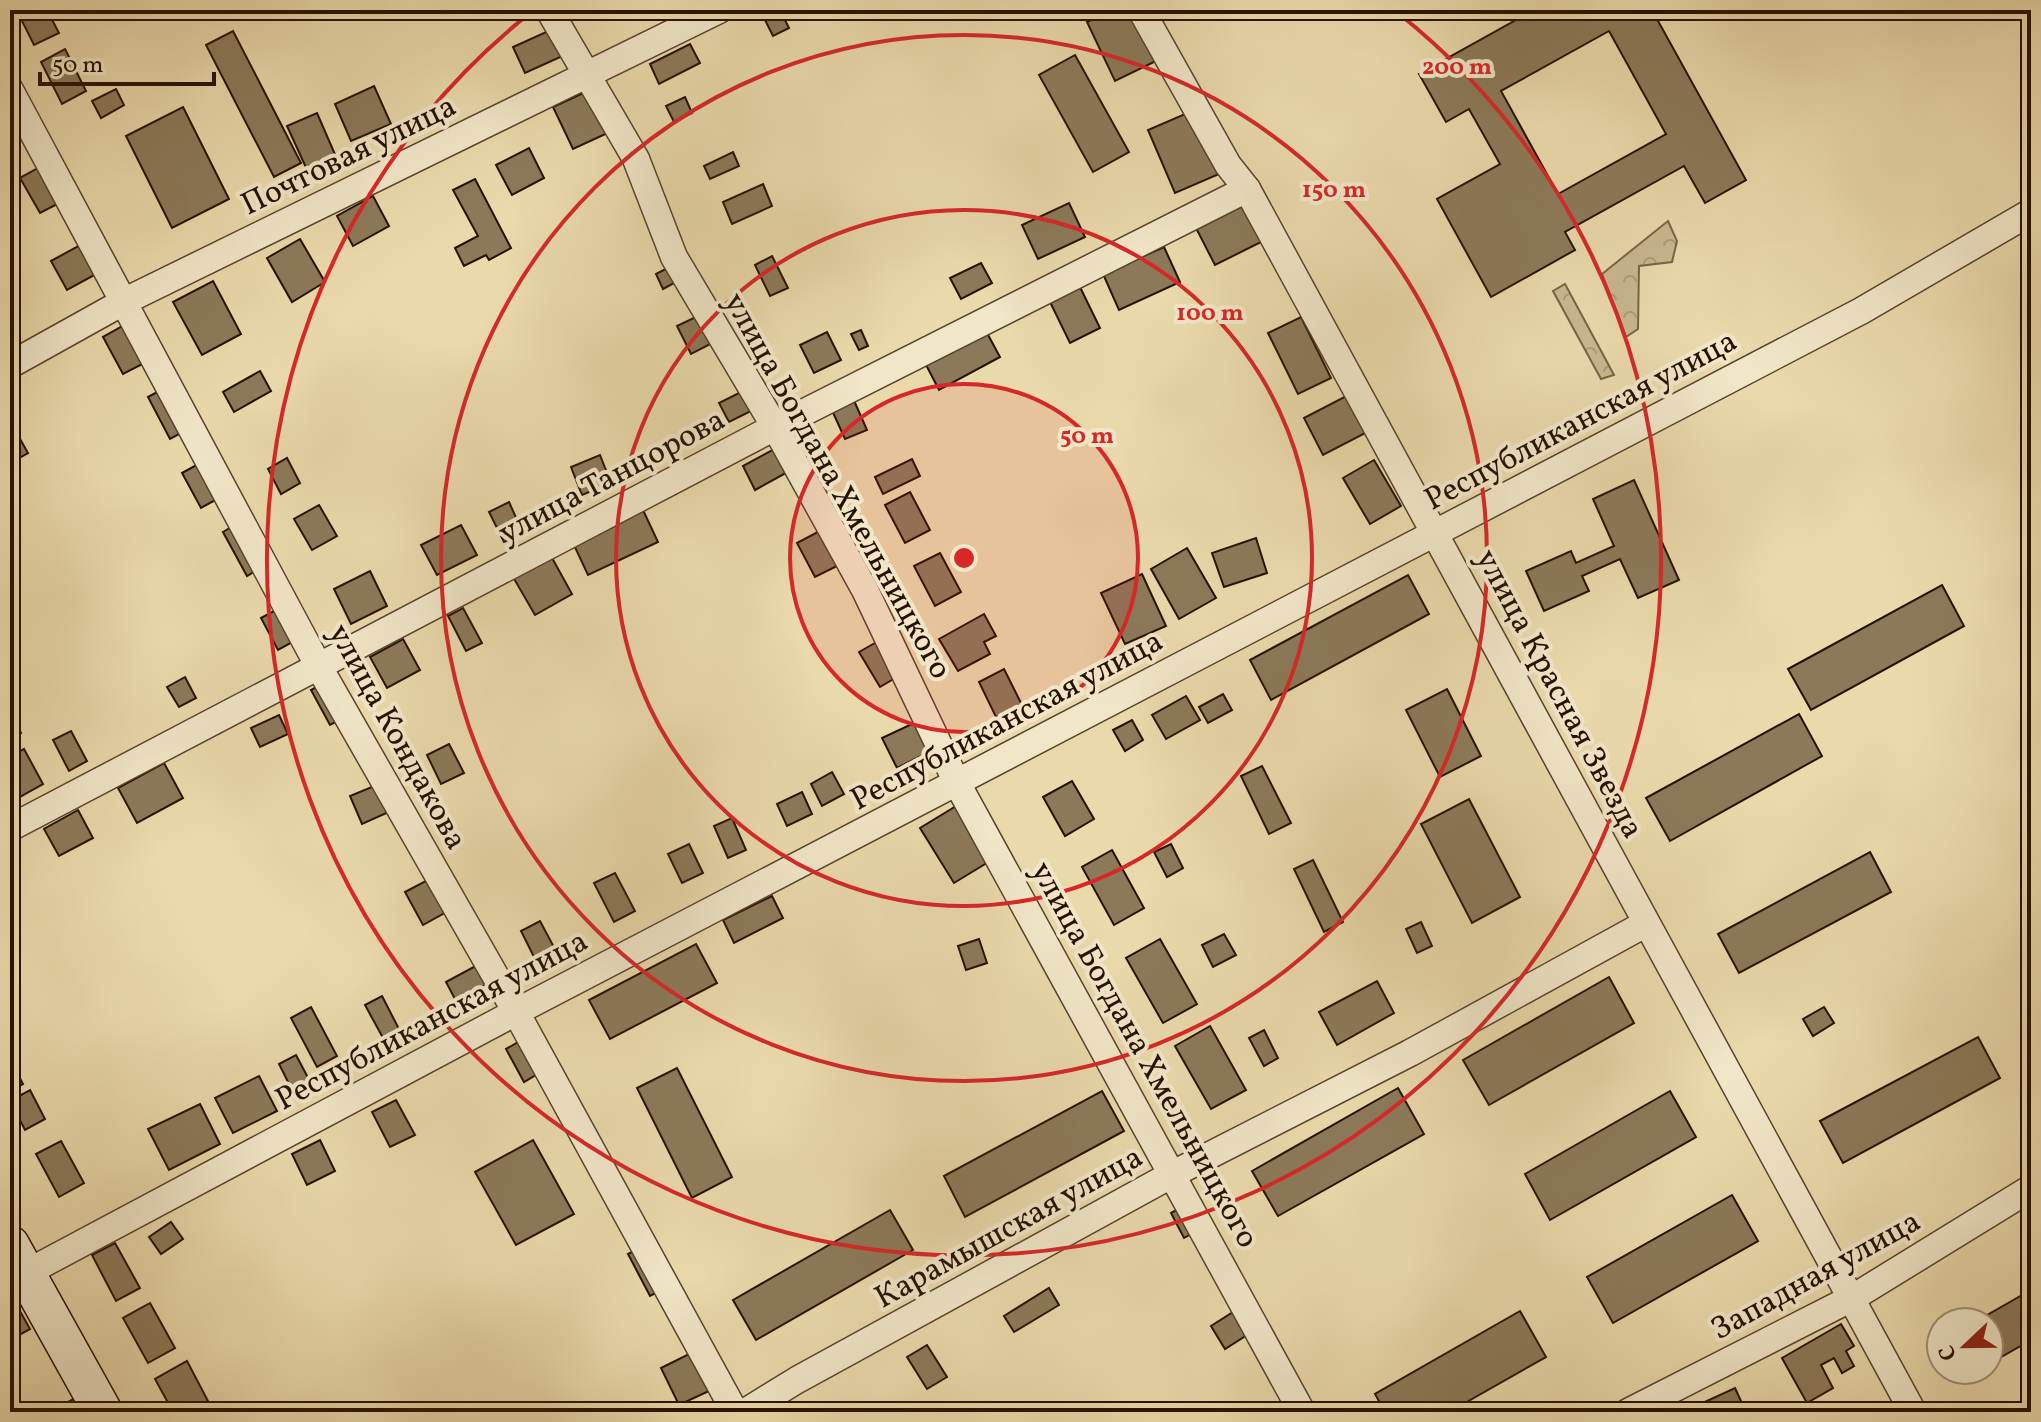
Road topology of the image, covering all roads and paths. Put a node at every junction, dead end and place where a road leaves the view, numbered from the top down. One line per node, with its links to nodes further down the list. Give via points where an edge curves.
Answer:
1 (549, 10): 4 (street, улица Богдана Хмельницкого)
2 (719, 10): 4 (street, Почтовая улица)
3 (1141, 10): 6 (street, улица Красная Звезда, via 1228,165)
4 (585, 77): 8 (street, Почтовая улица); 10 (street, улица Богдана Хмельницкого, via 636,159 674,257)
5 (10, 90): 8 (street, улица Кондакова)
6 (1247, 189): 10 (street, улица Танцорова); 11 (street, улица Красная Звезда)
7 (2031, 212): 11 (street, Республиканская улица, via 1861,311)
8 (125, 301): 9 (street, Почтовая улица); 12 (street, улица Кондакова)
9 (10, 365)
10 (775, 427): 12 (street, улица Танцорова); 13 (street, улица Богдана Хмельницкого, via 865,590)
11 (1436, 533): 13 (street, Республиканская улица); 15 (street, улица Красная Звезда)
12 (319, 667): 14 (street, улица Танцорова); 16 (street, улица Кондакова)
13 (957, 783): 16 (street, Республиканская улица); 17 (street, улица Богдана Хмельницкого)
14 (10, 828)
15 (1645, 924): 17 (street, Карамышская улица, via 1410,1053); 20 (street, улица Красная Звезда)
16 (516, 1012): 19 (street, Республиканская улица); 22 (street, улица Кондакова)
17 (1171, 1175): 23 (street, Карамышская улица); 24 (street, улица Богдана Хмельницкого)
18 (2031, 1188): 20 (street, Западная улица)
19 (15, 1267): 21 (street)
20 (1854, 1297): 25 (street, Западная улица); 26 (street, улица Красная Звезда)
21 (103, 1412)
22 (735, 1412)
23 (745, 1412)
24 (1302, 1412)
25 (1628, 1412)
26 (1913, 1412)

